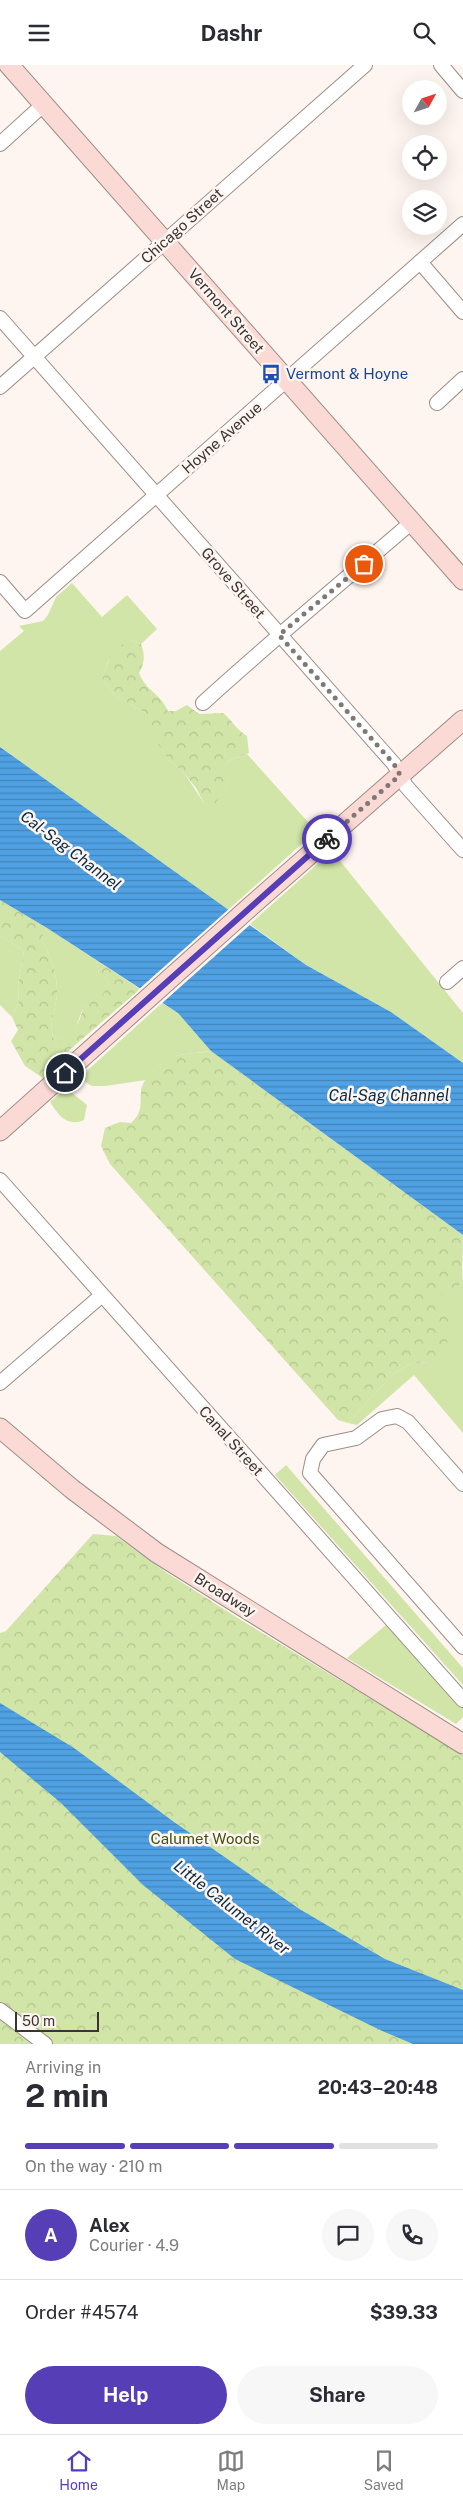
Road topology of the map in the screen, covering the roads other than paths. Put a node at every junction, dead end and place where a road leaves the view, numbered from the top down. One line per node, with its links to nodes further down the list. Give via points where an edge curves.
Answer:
1 (10, 65): 5 (street, Vermont Street)
2 (365, 65): 8 (street, Chicago Street)
3 (441, 65): 4 (street)
4 (463, 91)
5 (44, 104): 6 (street); 8 (street, Vermont Street)
6 (0, 143)
7 (463, 224): 9 (street, Hoyne Avenue)
8 (164, 241): 12 (street, Chicago Street); 14 (street, Vermont Street)
9 (420, 262): 10 (street); 14 (street, Hoyne Avenue)
10 (463, 312)
11 (0, 318): 12 (street, Grove Street)
12 (34, 357): 15 (street, Chicago Street); 17 (street, Grove Street)
13 (463, 379): 16 (street)
14 (287, 380): 17 (street, Hoyne Avenue); 18 (street, Vermont Street)
15 (0, 387)
16 (437, 403)
17 (156, 496): 20 (street, Hoyne Avenue, via 25,611); 21 (street, Grove Street)
18 (412, 522): 19 (street, Vermont Street); 21 (street)
19 (463, 580)
20 (0, 582)
21 (279, 635): 22 (street); 24 (street, Grove Street, via 394,764)
22 (203, 703)
23 (463, 720): 24 (street)
24 (400, 775): 25 (street, Grove Street); 28 (street)
25 (463, 850)
26 (463, 968): 27 (street)
27 (447, 982)
28 (0, 1131)
29 (0, 1180): 30 (street, Canal Street)
30 (101, 1296): 31 (street); 35 (street, Canal Street)
31 (0, 1383)
32 (0, 1428): 36 (street, Broadway, via 72,1489 157,1553)
33 (463, 1484): 34 (street, via 408,1422 397,1416 382,1419 356,1438 323,1445 313,1459 310,1473)
34 (463, 1647)
35 (463, 1700)
36 (461, 1740)
37 (0, 2010): 38 (street)
38 (45, 2044)

